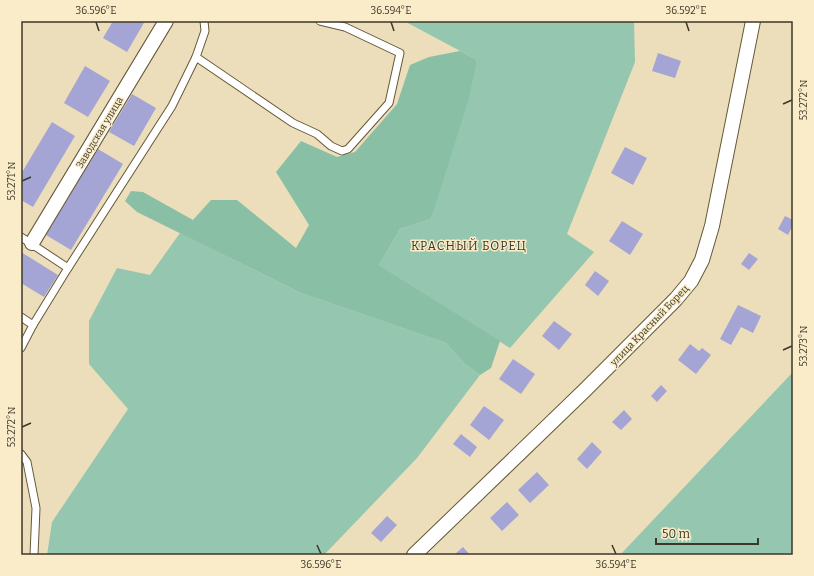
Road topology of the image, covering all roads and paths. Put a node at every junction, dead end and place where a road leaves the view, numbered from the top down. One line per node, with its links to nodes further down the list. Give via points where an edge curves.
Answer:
1 (166, 21): 6 (street, Заводская улица)
2 (204, 21): 5 (lane, via 205,31)
3 (320, 21): 5 (lane, via 345,27 400,53 389,103 348,149 342,151 293,122)
4 (753, 21): 13 (street, улица Красный Борец, via 712,226 702,260 691,281 596,379)
5 (196, 57): 7 (lane, via 172,106)
6 (26, 240): 7 (lane)
7 (68, 268): 9 (lane)
8 (21, 317): 9 (lane)
9 (33, 324): 10 (lane)
10 (21, 348)
11 (21, 454): 12 (lane, via 27,462 36,508)
12 (34, 555)
13 (414, 555)

